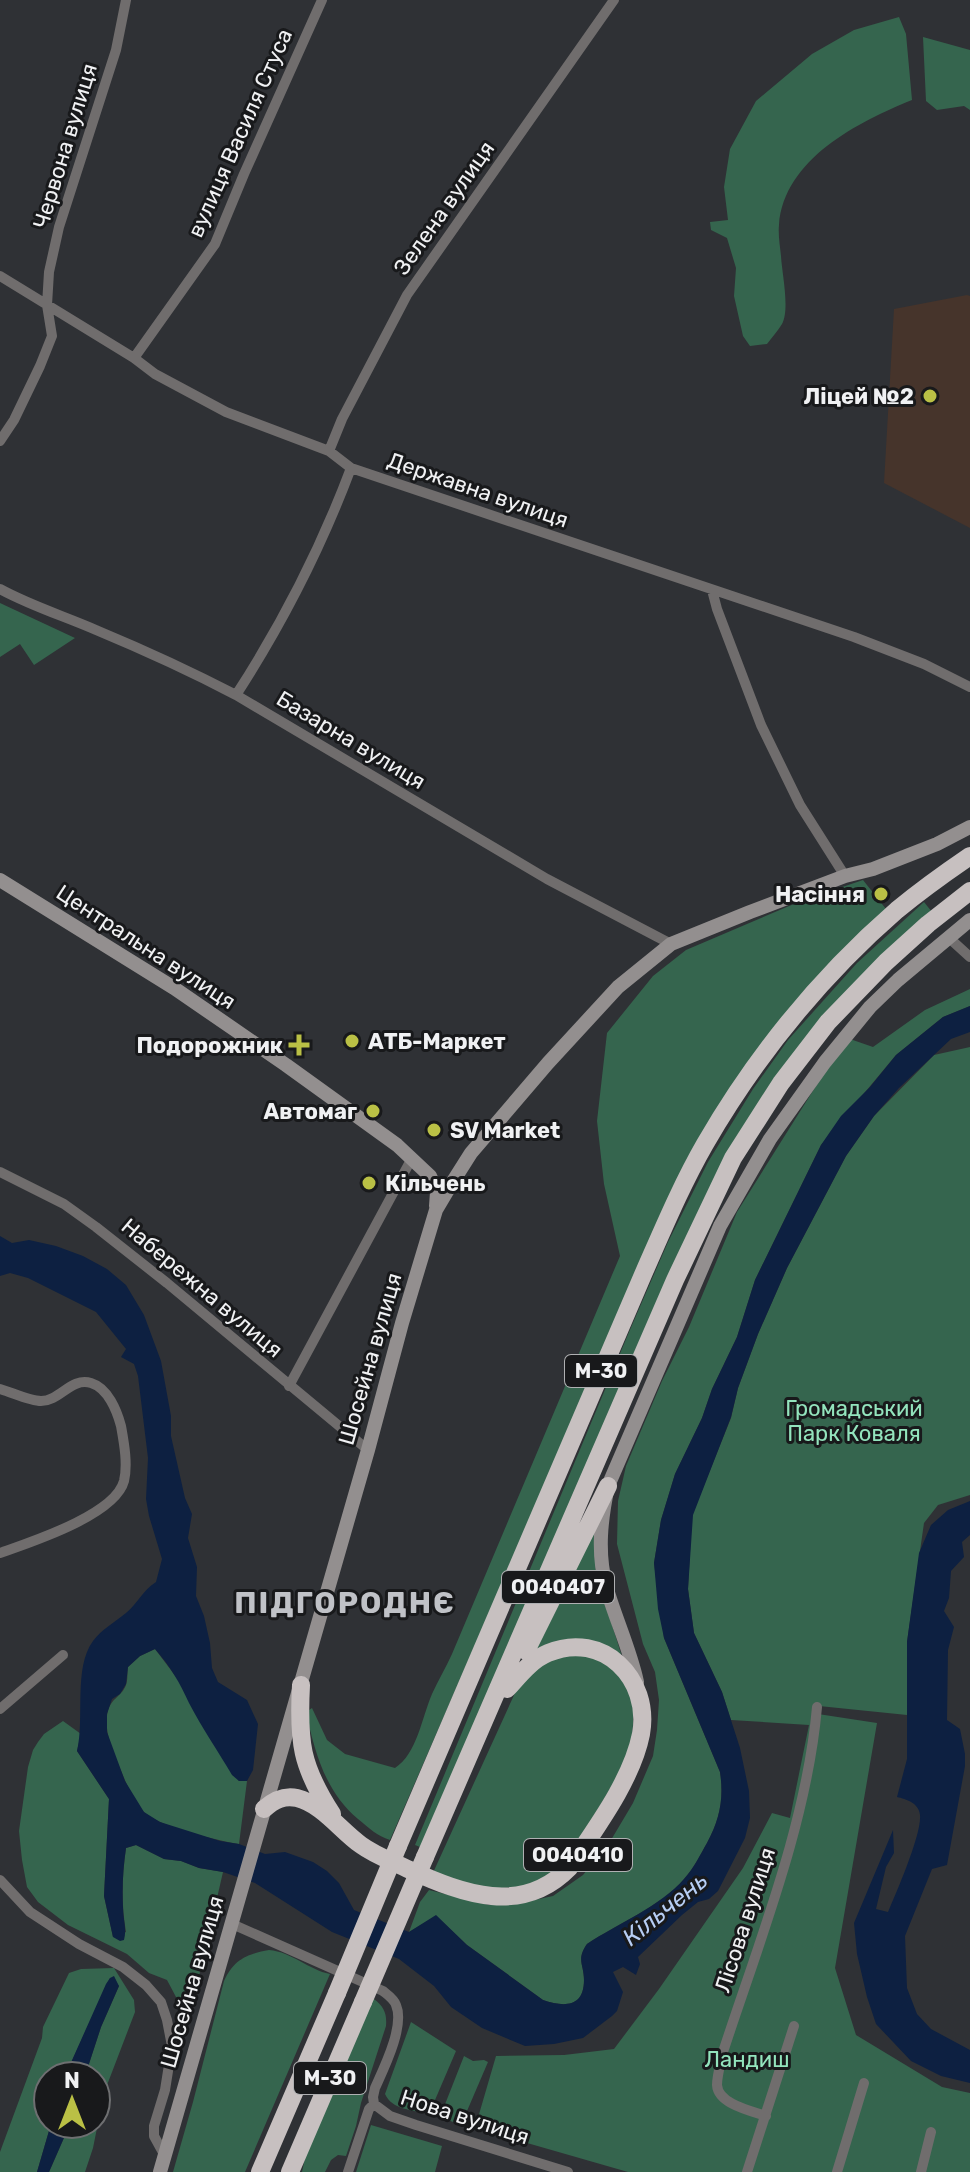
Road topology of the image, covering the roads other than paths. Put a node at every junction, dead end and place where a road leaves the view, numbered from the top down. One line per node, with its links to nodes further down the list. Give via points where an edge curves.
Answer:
1 (126, 0): 5 (street, Червона вулиця, via 116,50 59,227)
2 (322, 0): 6 (street, вулиця Василя Стуса, via 215,244)
3 (614, 0): 8 (street, Зелена вулиця, via 407,295)
4 (0, 276): 5 (street, Державна вулиця)
5 (47, 305): 6 (street, Державна вулиця); 7 (street, Червона вулиця, via 52,336)
6 (134, 358): 8 (street, Державна вулиця, via 226,412)
7 (0, 441)
8 (329, 451): 9 (street, Державна вулиця)
9 (351, 468): 11 (street, Державна вулиця); 13 (street, via 291,600)
10 (0, 589): 13 (street, Базарна вулиця)
11 (712, 590): 12 (street, Державна вулиця, via 882,648); 16 (street, via 761,725 800,805)
12 (970, 687)
13 (236, 695): 21 (street, Базарна вулиця, via 547,879)
14 (970, 827): 16 (street, Шосейна вулиця)
15 (970, 856): 49 (highway, М-30, bridge, via 900,908 826,979 779,1033 704,1146 645,1270)
16 (845, 876): 21 (street, Шосейна вулиця)
17 (0, 880): 23 (street, Центральна вулиця / О040410, via 174,988)
18 (970, 891): 37 (highway, М-30, via 848,1000 804,1051 753,1125 675,1280)
19 (970, 920): 20 (street, О040407)
20 (948, 937): 22 (street); 29 (street, О040407, via 870,1007 770,1139 720,1226)
21 (671, 944): 25 (street, Шосейна вулиця, via 618,987 548,1063 471,1153)
22 (970, 957)
23 (412, 1158): 25 (street, Центральна вулиця / О040410, via 430,1176 437,1192); 26 (street)
24 (0, 1172): 26 (street, Набережна вулиця, via 64,1204 96,1227)
25 (436, 1210): 28 (street, Шосейна вулиця / О040410)
26 (289, 1386): 28 (street, Набережна вулиця)
27 (0, 1389): 30 (street, via 41,1401 91,1382 107,1394 119,1416 125,1447 124,1482 107,1504 66,1528)
28 (368, 1450): 32 (street, Шосейна вулиця / О040410)
29 (608, 1486): 33 (highway, О040407); 34 (street, via 601,1534 603,1572)
30 (0, 1553)
31 (63, 1655): 36 (street)
32 (301, 1685): 38 (street, Шосейна вулиця / О040410); 39 (highway, О040410, via 303,1758 312,1782)
33 (507, 1689): 34 (highway, via 535,1660 576,1648 615,1661); 37 (highway)
34 (639, 1696): 39 (highway, О040410, via 641,1732 616,1794 569,1868 544,1889 507,1897 463,1891 376,1854)
35 (817, 1707): 45 (street, Лісова вулиця, via 795,1830 717,2083 726,2100)
36 (0, 1709)
37 (470, 1751): 50 (highway, М-30, bridge)
38 (264, 1809): 39 (highway, О040410, via 278,1798 296,1798 314,1806); 41 (street, Шосейна вулиця / О040410)
39 (348, 1836)
40 (0, 1880): 47 (street, via 30,1912 123,1967 161,2002 172,2046 154,2136)
41 (232, 1924): 44 (street, via 394,2000 398,2026); 47 (street, Шосейна вулиця / О040410)
42 (794, 2026): 45 (street)
43 (864, 2083): 54 (street)
44 (374, 2104): 51 (street, Нова вулиця); 52 (street, Нова вулиця, via 390,2116)
45 (766, 2116): 53 (street)
46 (931, 2132): 55 (street)
47 (165, 2156): 48 (street, Шосейна вулиця / О040410)
48 (160, 2172)
49 (260, 2172)
50 (290, 2172)
51 (348, 2172)
52 (568, 2172)
53 (747, 2172)
54 (837, 2172)
55 (921, 2172)

